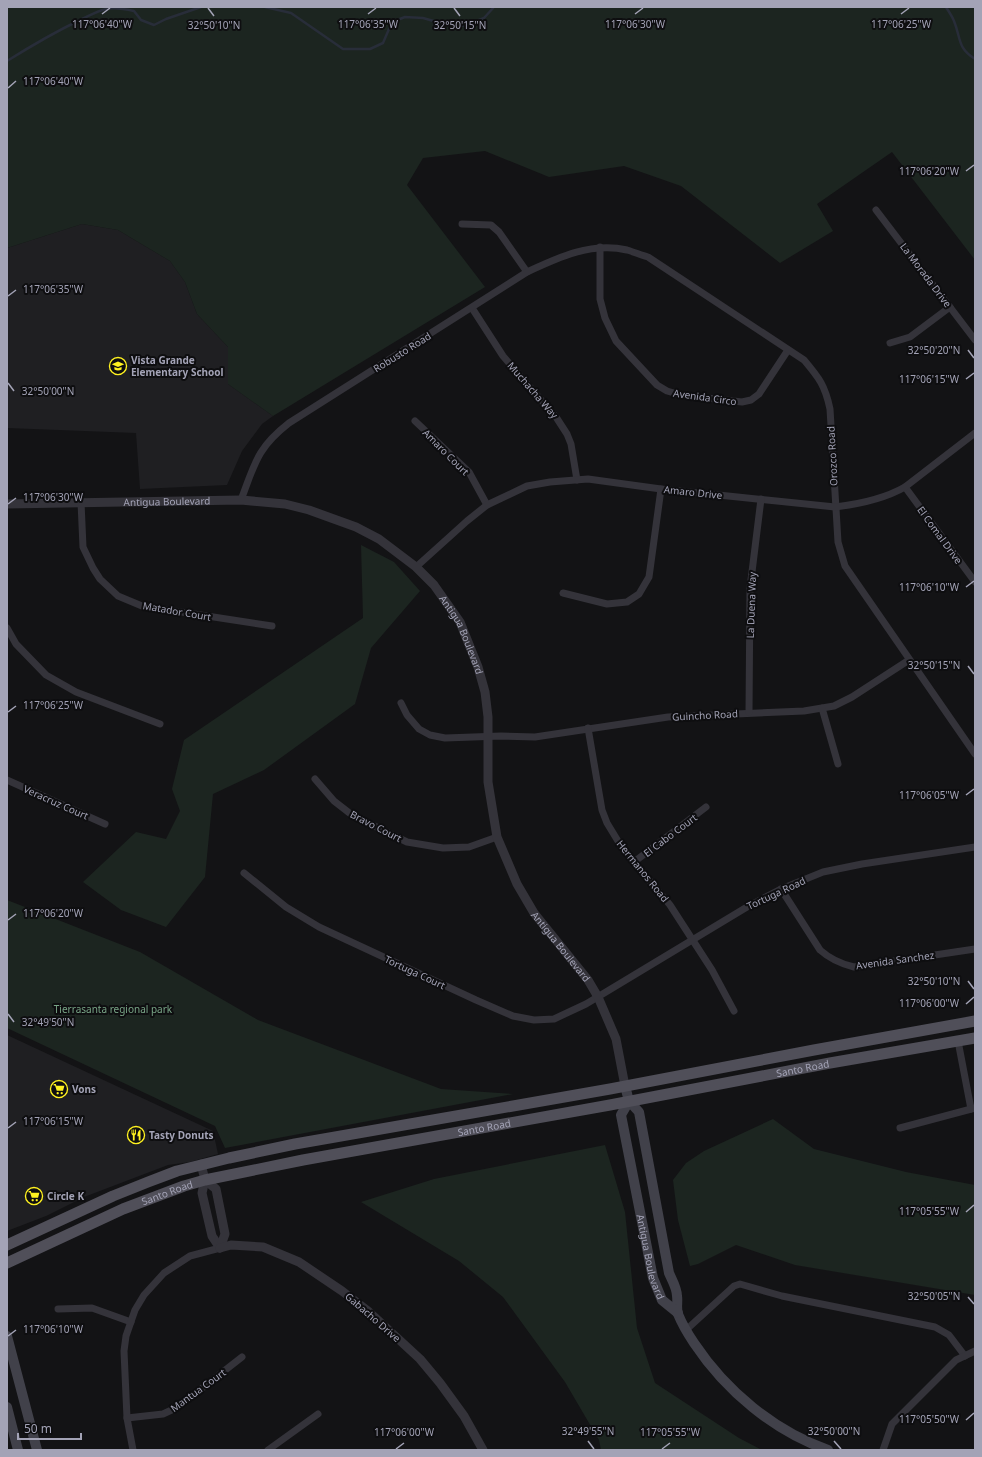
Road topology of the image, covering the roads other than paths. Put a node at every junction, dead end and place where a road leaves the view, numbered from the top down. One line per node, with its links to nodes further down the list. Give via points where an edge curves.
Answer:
1 (876, 210): 6 (street, La Morada Drive)
2 (462, 224): 4 (street, via 491,225 499,232)
3 (600, 247): 4 (street, Robusto Road, via 580,250); 9 (street, Orozco Road, via 627,250 648,257); 9 (street, Avenida Circo, via 600,299 605,318 616,341 657,385 667,391 742,402 751,400 759,394)
4 (527, 272): 5 (street, Robusto Road)
5 (472, 308): 12 (street, Muchacha Way, via 503,356 556,417 567,434); 16 (street, Robusto Road, via 276,433 256,459)
6 (950, 308): 7 (street, La Morada Drive); 8 (street, via 910,337)
7 (975, 340)
8 (890, 343)
9 (788, 350): 20 (street, Orozco Road, via 804,360 820,379 827,394)
10 (415, 421): 19 (street, Amaro Court, via 469,472)
11 (975, 433): 13 (street, Amaro Drive)
12 (577, 480): 14 (street, Amaro Drive, via 588,479); 19 (street, Amaro Drive, via 527,486)
13 (905, 487): 20 (street, Amaro Drive, via 895,493 860,504); 22 (street, El Comal Drive)
14 (661, 489): 15 (street, Amaro Drive); 23 (street, via 649,577 639,594 627,602 607,604)
15 (761, 499): 20 (street, Amaro Drive); 29 (street, La Duena Way, via 750,588)
16 (241, 500): 17 (street, Antigua Boulevard); 21 (street, Antigua Boulevard, via 285,504 356,527 379,539)
17 (81, 502): 18 (street, Antigua Boulevard); 24 (street, Matador Court, via 83,547 100,579 118,596 142,606)
18 (7, 504)
19 (487, 505): 21 (street, Amaro Drive)
20 (835, 507): 26 (street, Orozco Road, via 838,542 845,566)
21 (416, 567): 32 (street, Antigua Boulevard, via 434,585 460,622 485,692)
22 (975, 582)
23 (563, 593)
24 (272, 626)
25 (7, 628): 30 (street, via 16,644 46,675 76,692)
26 (909, 660): 28 (street, Guincho Road, via 852,697 834,706); 33 (street, Orozco Road)
27 (401, 703): 32 (street, Guincho Road, via 406,715 419,729 430,735 445,738)
28 (822, 708): 29 (street, Guincho Road); 34 (street)
29 (750, 712): 31 (street, Guincho Road, via 668,717)
30 (160, 724)
31 (588, 728): 32 (street, Guincho Road, via 535,737); 41 (street, Hermanos Road, via 602,810 621,846)
32 (488, 736): 39 (street, Antigua Boulevard, via 488,782)
33 (975, 754)
34 (838, 764)
35 (315, 779): 39 (street, Bravo Court, via 334,801 352,815 407,842 449,848 469,847)
36 (7, 780): 38 (street, Veracruz Court)
37 (706, 807): 41 (street, El Cabo Court)
38 (105, 824)
39 (497, 838): 46 (street, Antigua Boulevard, via 517,884 534,913 588,980)
40 (975, 847): 43 (street, Tortuga Road, via 831,870)
41 (634, 862): 44 (street, Hermanos Road, via 670,905)
42 (244, 873): 46 (street, Tortuga Court, via 286,907 319,927 513,1016 534,1020 554,1019)
43 (781, 889): 44 (street, Tortuga Road, via 747,906); 45 (street, Avenida Sanchez, via 820,950 845,965 854,967)
44 (693, 940): 46 (street, Tortuga Road); 47 (street, Hermanos Road)
45 (975, 949)
46 (598, 997): 51 (street, Antigua Boulevard, via 616,1039)
47 (734, 1011)
48 (975, 1021): 51 (main road, Santo Road)
49 (975, 1038): 50 (main road, Santo Road)
50 (958, 1041): 52 (main road, Santo Road); 53 (street)
51 (625, 1086): 52 (main road, Antigua Boulevard); 55 (main road, Santo Road, via 295,1144)
52 (629, 1101): 56 (main road, Santo Road); 61 (main road, Antigua Boulevard, via 639,1112 669,1273 678,1294); 61 (main road, Antigua Boulevard, via 621,1115 653,1278 662,1300)
53 (973, 1108): 54 (street)
54 (900, 1128)
55 (201, 1164): 56 (street); 57 (main road, Santo Road, via 113,1196)
56 (205, 1180): 58 (street, via 202,1193 212,1236); 58 (street, via 216,1189 225,1234); 59 (main road, Santo Road, via 124,1210)
57 (7, 1245)
58 (220, 1248): 62 (street, via 190,1256 164,1273 144,1295); 75 (street, Gabacho Drive, via 231,1245 263,1247 299,1262 342,1291 368,1311 420,1359 464,1416)
59 (7, 1263)
60 (58, 1309): 62 (street, via 92,1308)
61 (678, 1313): 63 (main road, Antigua Boulevard)
62 (131, 1322): 70 (street, via 124,1351)
63 (686, 1330): 66 (street, via 734,1286 740,1284 782,1296 935,1326 949,1335); 76 (main road, Antigua Boulevard, via 721,1378 755,1410 784,1430)
64 (7, 1336): 72 (main road)
65 (975, 1351): 66 (street)
66 (964, 1356): 77 (street, via 956,1360 892,1424)
67 (242, 1357): 70 (street, Mantua Court, via 178,1407 163,1414)
68 (7, 1407): 71 (main road)
69 (318, 1414): 74 (street)
70 (127, 1418): 73 (street)
71 (18, 1450)
72 (37, 1450)
73 (132, 1450)
74 (268, 1450)
75 (483, 1450)
76 (828, 1450)
77 (883, 1450)

